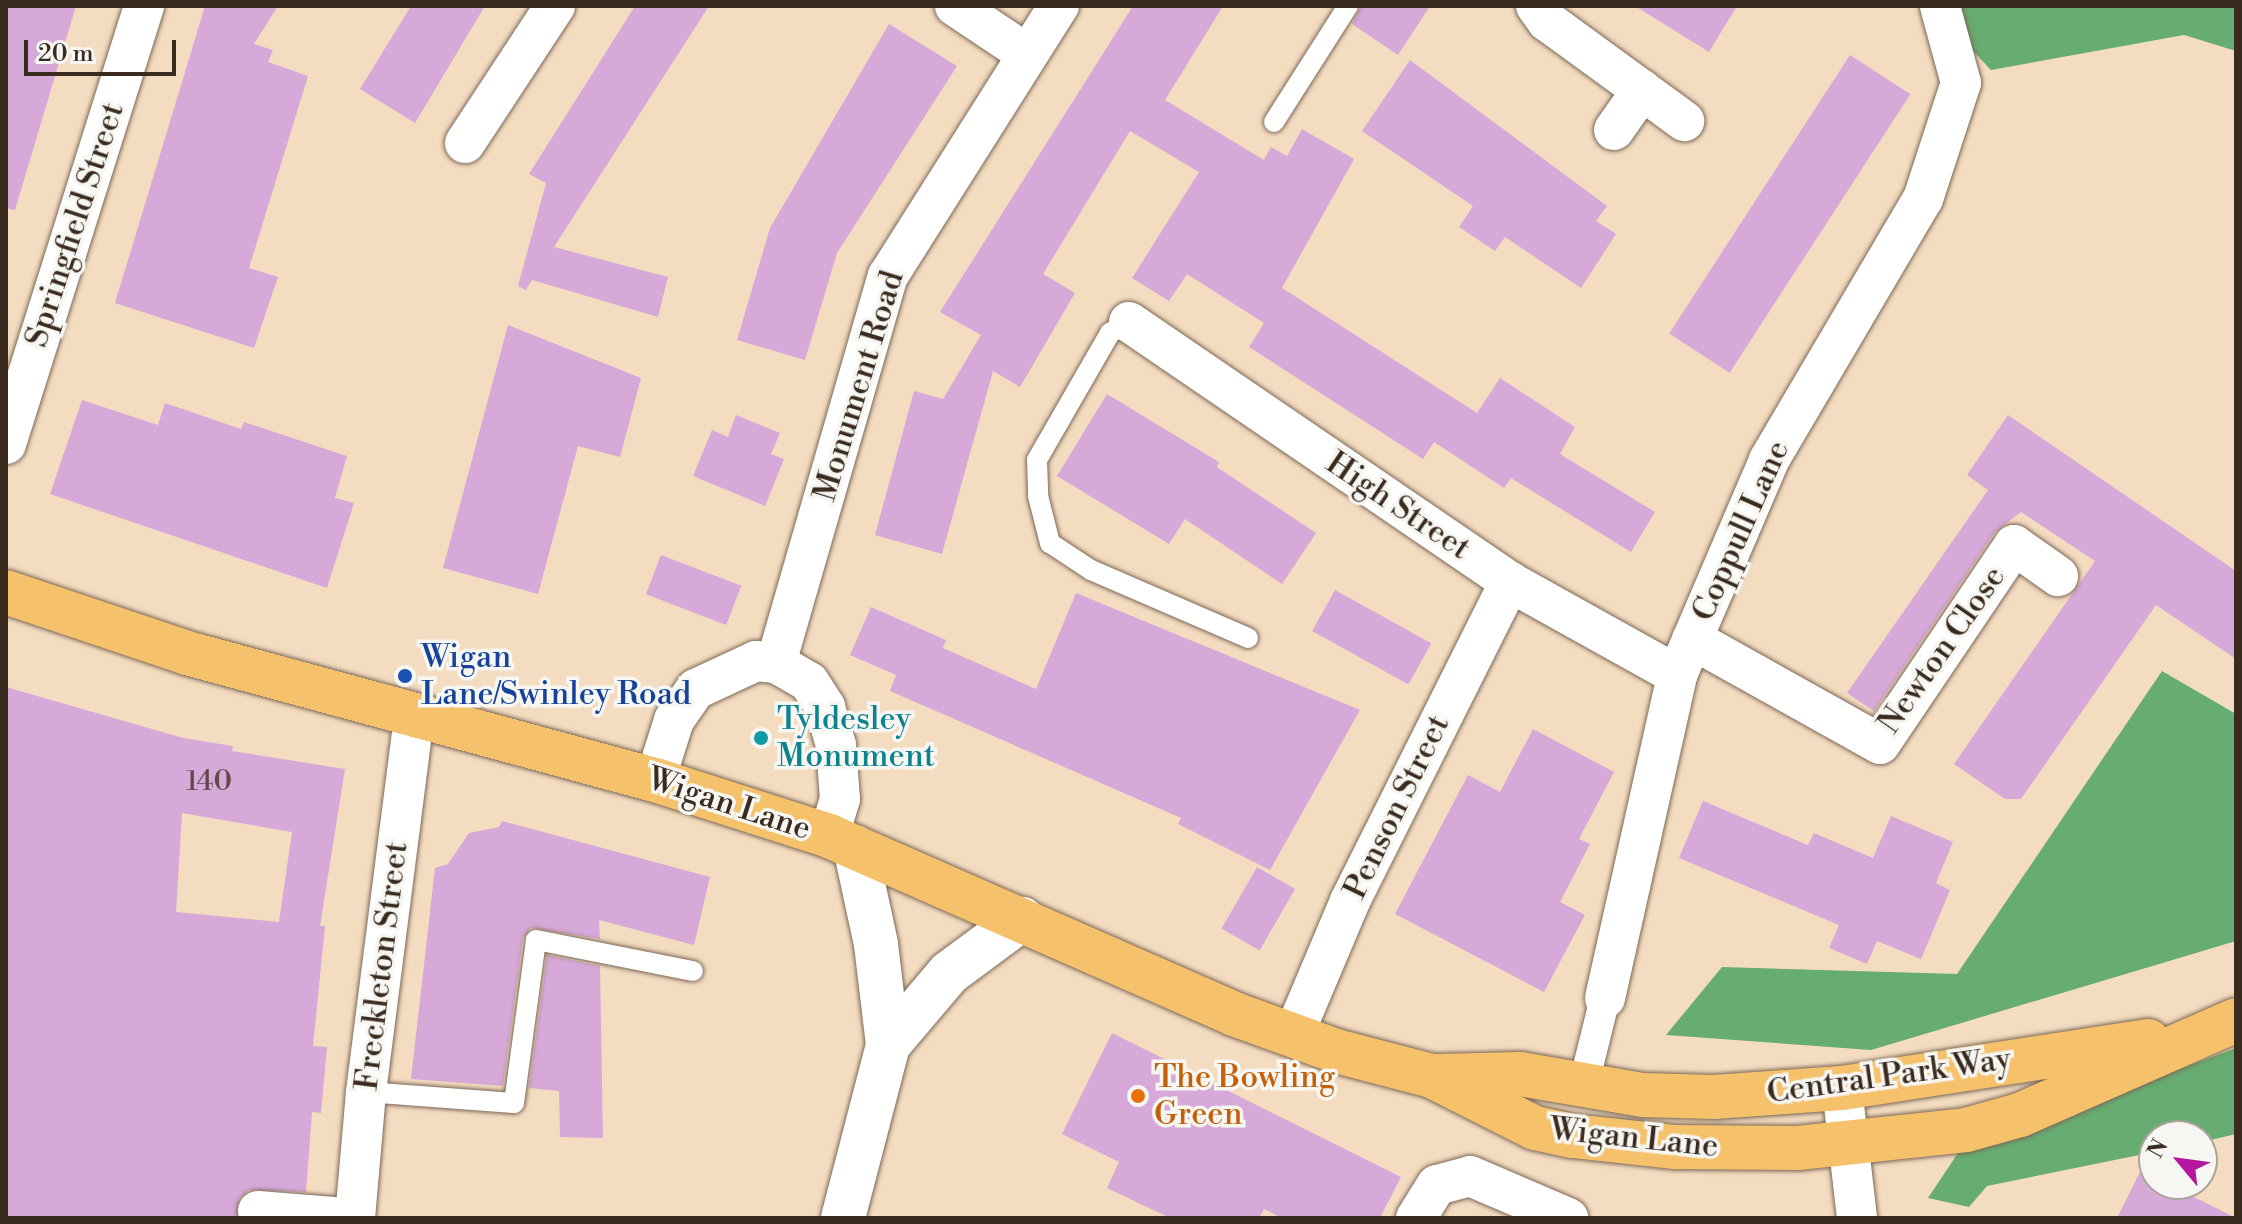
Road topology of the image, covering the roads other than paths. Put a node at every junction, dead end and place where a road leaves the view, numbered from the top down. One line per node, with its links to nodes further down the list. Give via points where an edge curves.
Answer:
1 (144, 6): 15 (street, Springfield Street)
2 (555, 6): 13 (street)
3 (955, 6): 8 (street)
4 (1059, 6): 8 (street, Monument Road)
5 (1348, 6): 11 (lane)
6 (1536, 6): 9 (street, via 1547,21)
7 (1940, 6): 20 (street, Coppull Lane, via 1961,83 1923,199 1769,460)
8 (1027, 54): 21 (street, Monument Road, via 888,276)
9 (1642, 90): 10 (street); 12 (street)
10 (1684, 121)
11 (1274, 122)
12 (1614, 130)
13 (465, 143)
14 (1129, 322): 17 (street, High Street); 19 (lane, via 1110,333 1037,460 1038,496 1050,543 1091,570)
15 (6, 444)
16 (2058, 576): 20 (street, Newton Close, via 2014,545 1880,744)
17 (1510, 582): 22 (street, High Street); 31 (street, Penson Street, via 1350,901)
18 (6, 592): 23 (highway, Wigan Lane, via 187,653)
19 (1248, 638)
20 (1692, 639): 22 (street, Coppull Lane)
21 (776, 663): 24 (street, via 756,661 696,689 674,720); 25 (street, via 809,682 825,707 836,745)
22 (1677, 675): 28 (street, Coppull Lane)
23 (414, 715): 24 (highway, Wigan Lane); 36 (street, Freckleton Street)
24 (655, 780): 25 (highway, Wigan Lane)
25 (842, 842): 26 (highway, Wigan Lane); 32 (street, via 876,944)
26 (1022, 919): 31 (highway, Wigan Lane, via 1188,996); 32 (street, via 949,973)
27 (693, 971): 36 (lane, via 536,940 514,1103)
28 (1605, 998): 34 (street, Coppull Lane)
29 (2236, 1020): 30 (highway, Central Park Way)
30 (2194, 1035): 35 (highway, Central Park Way); 37 (highway, Central Park Way, via 2020,1115 1966,1130)
31 (1293, 1036): 33 (highway, Wigan Lane)
32 (888, 1045): 41 (street)
33 (1432, 1076): 34 (highway, Wigan Lane, via 1520,1074); 37 (highway, Wigan Lane, via 1535,1128 1573,1136 1675,1147)
34 (1583, 1087): 35 (highway, Central Park Way, via 1714,1097)
35 (1842, 1088): 37 (street)
36 (366, 1092): 40 (street, Freckleton Street)
37 (1850, 1145): 44 (street)
38 (258, 1211): 39 (street)
39 (346, 1218)
40 (355, 1218)
41 (843, 1218)
42 (1416, 1218): 43 (street, via 1437,1185 1470,1176)
43 (1568, 1218)
44 (1857, 1218)

